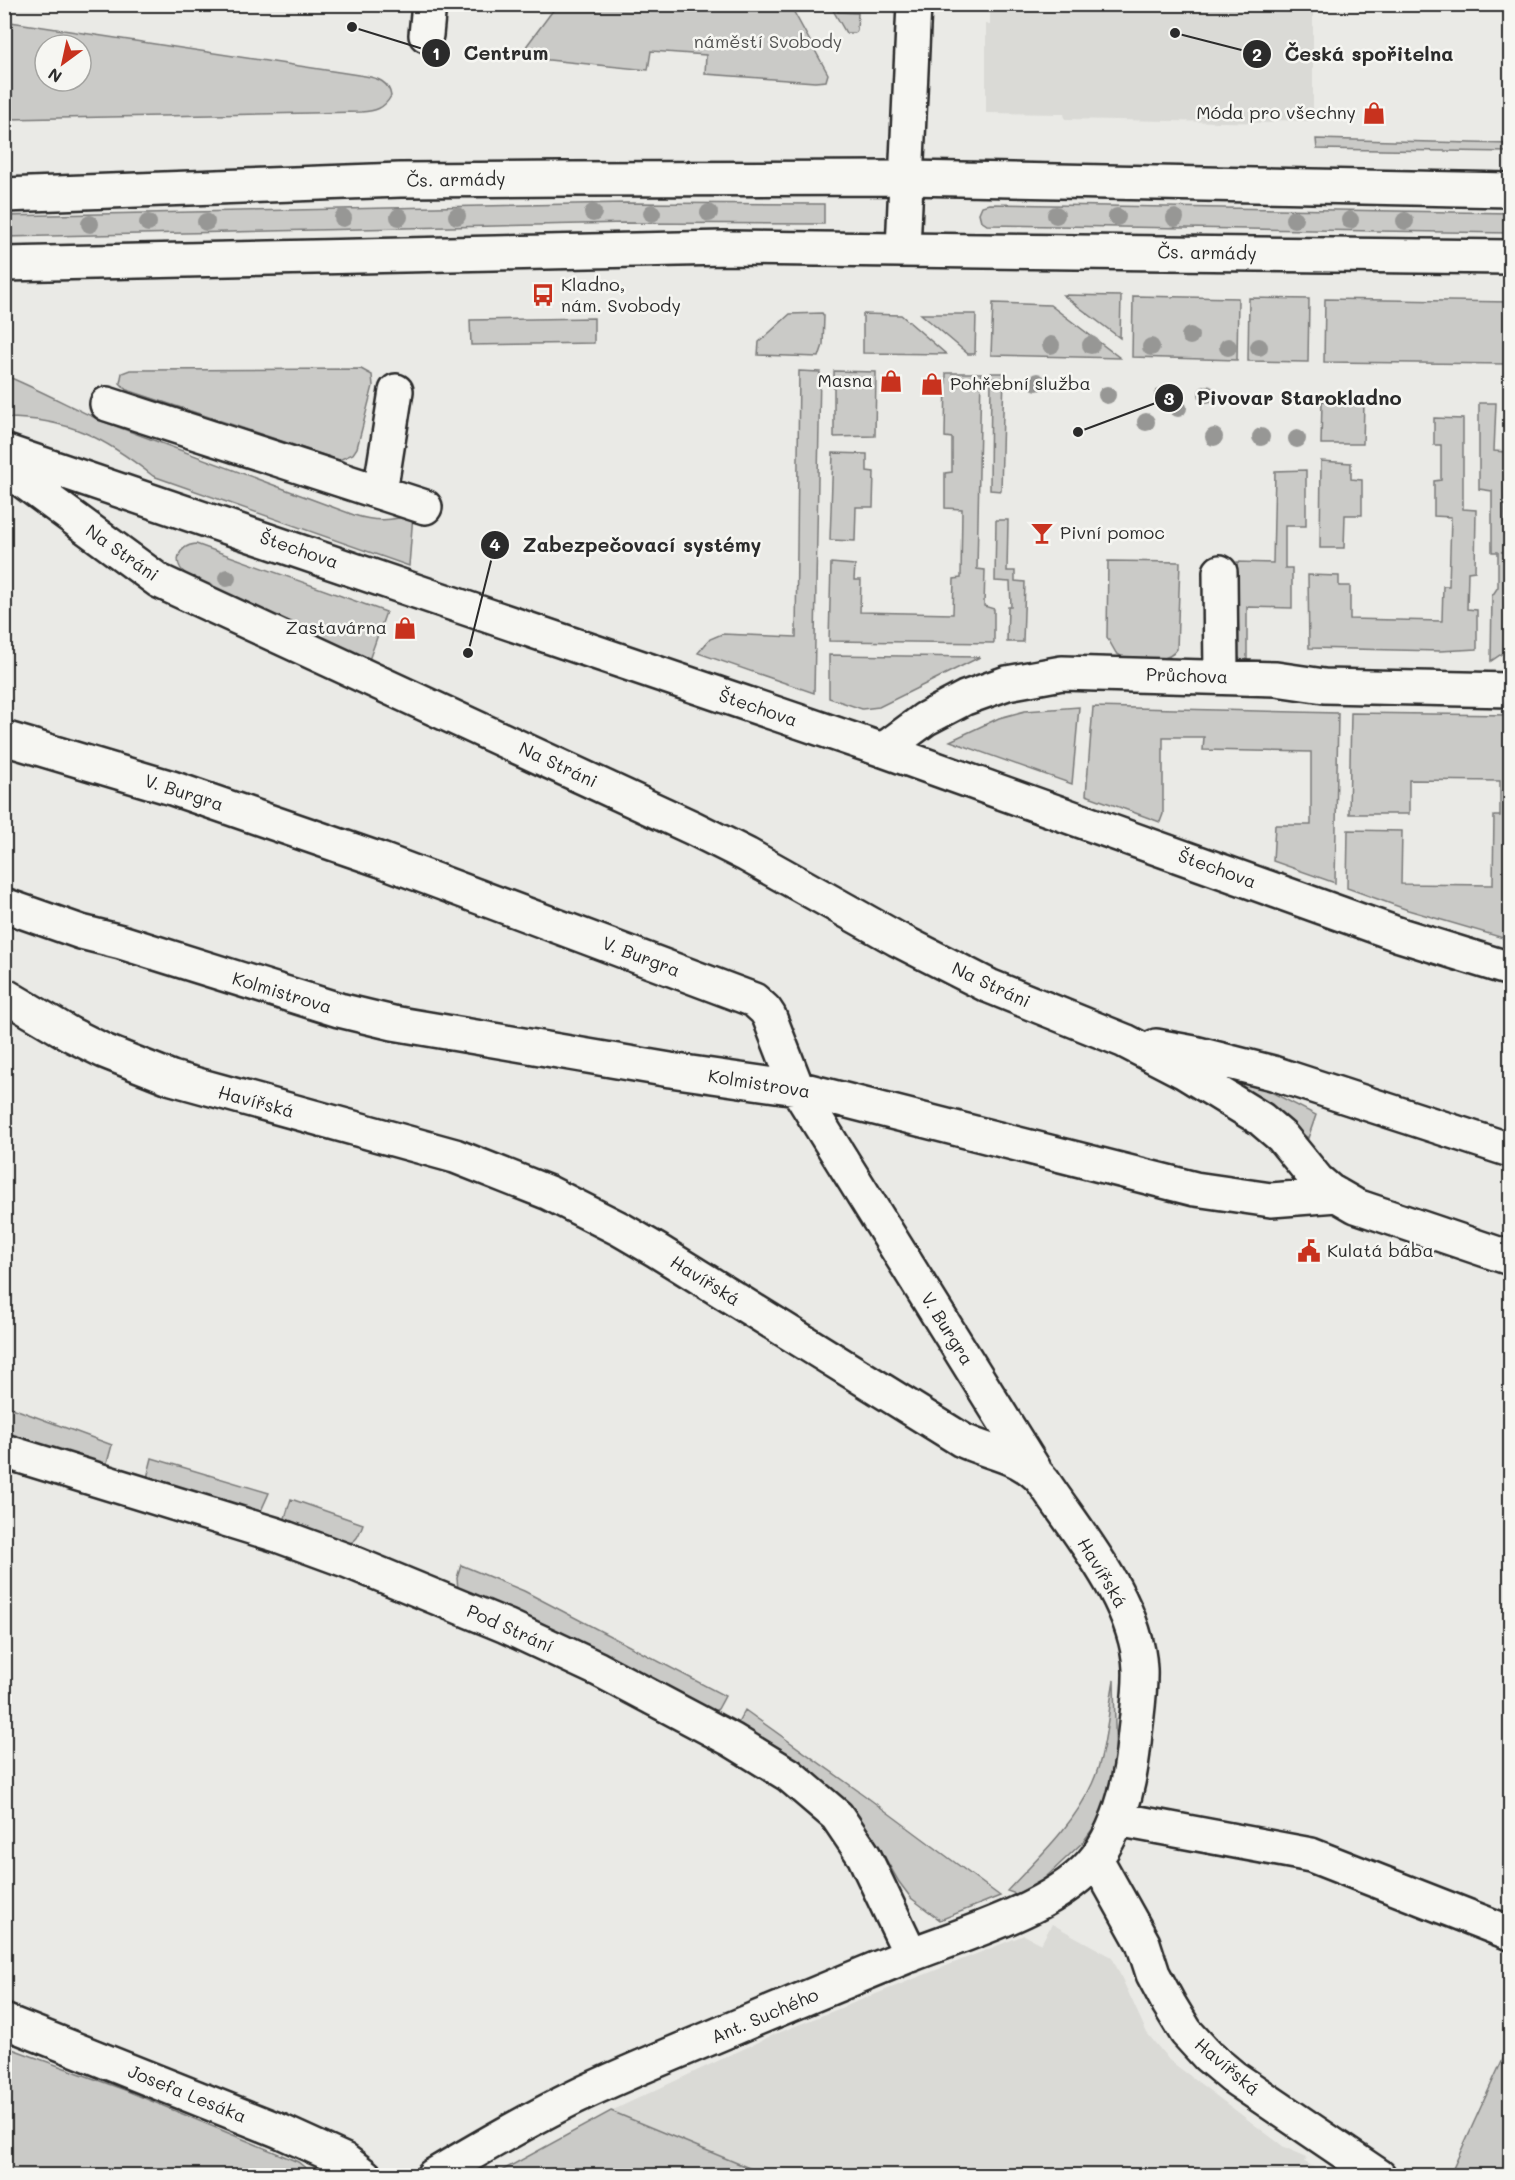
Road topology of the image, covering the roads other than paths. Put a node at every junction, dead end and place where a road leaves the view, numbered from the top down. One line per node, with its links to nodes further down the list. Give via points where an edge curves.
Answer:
1 (914, 4): 2 (street)
2 (908, 178): 3 (street, Čs. armády); 4 (street, Čs. armády, via 400,180); 5 (street)
3 (1510, 190)
4 (4, 195)
5 (903, 249): 6 (street, Čs. armády); 7 (street, Čs. armády, via 712,248)
6 (1510, 257)
7 (4, 264)
8 (396, 391): 12 (street)
9 (107, 404): 12 (street)
10 (4, 451): 18 (street, Štechova)
11 (4, 467): 22 (street, Na Stráni, via 159,580 693,828 989,986)
12 (380, 492): 13 (street)
13 (425, 507)
14 (1221, 572): 15 (street)
15 (1221, 677): 16 (street, Průchova, via 1324,686); 18 (street, Průchova, via 1031,677 985,689 945,707)
16 (1510, 690)
17 (4, 738): 23 (street, V. Burgra, via 172,788 381,860 754,1000 769,1016)
18 (883, 750): 20 (street, Štechova, via 1360,921)
19 (4, 905): 23 (street, Kolmistrova, via 81,932 393,1023)
20 (1510, 969)
21 (4, 994): 28 (street, Havířská, via 70,1034 146,1068 211,1090 455,1156 549,1193 656,1250 962,1440 1007,1455)
22 (1125, 1041): 24 (street, Na Stráni, via 1274,1073); 25 (street, Na Stráni, via 1261,1119)
23 (796, 1088): 25 (street, Kolmistrova, via 1195,1189 1271,1200); 28 (street, V. Burgra)
24 (1510, 1150)
25 (1336, 1195): 26 (street, Kolmistrova, via 1370,1211)
26 (1510, 1258)
27 (4, 1451): 32 (street, Pod Strání, via 348,1561 506,1626 732,1740 789,1775 837,1816 864,1856)
28 (1036, 1473): 29 (street, Havířská, via 1114,1587 1138,1652 1140,1685 1132,1755)
29 (1117, 1819): 30 (street, Havířská); 31 (street, via 1311,1855)
30 (1096, 1859): 32 (street, Ant. Suchého, via 1065,1887 1022,1911); 36 (street, Havířská, via 1143,1943 1169,2004 1208,2056)
31 (1510, 1933)
32 (911, 1955): 35 (street, Ant. Suchého, via 576,2097)
33 (4, 2021): 34 (street, Josefa Lesáka, via 280,2131 344,2160)
34 (365, 2175)
35 (433, 2175)
36 (1379, 2175)

